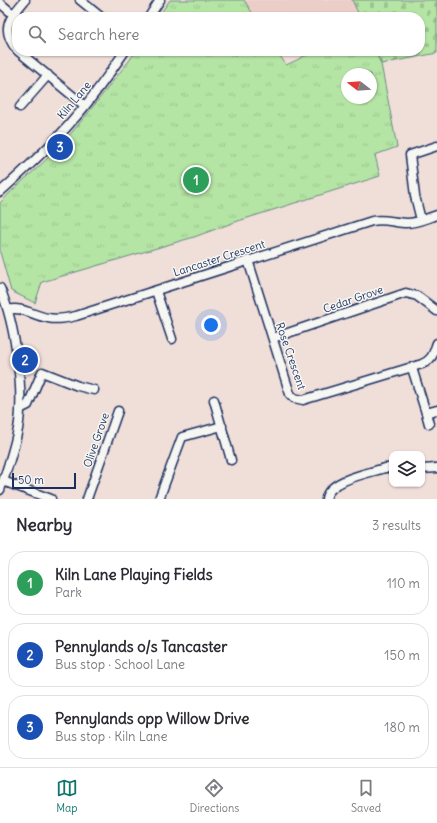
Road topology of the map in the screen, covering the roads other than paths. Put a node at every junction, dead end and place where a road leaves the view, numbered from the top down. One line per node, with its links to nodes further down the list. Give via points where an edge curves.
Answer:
1 (25, 0): 5 (street)
2 (80, 0): 6 (street)
3 (160, 0): 7 (street)
4 (0, 3): 8 (street)
5 (15, 12)
6 (95, 12)
7 (152, 12)
8 (12, 13)
9 (12, 15): 10 (street, via 3,32 6,41)
10 (12, 46)
11 (24, 56): 13 (street)
12 (121, 56): 14 (street, Kiln Lane)
13 (48, 75): 14 (street); 15 (street)
14 (85, 106): 17 (street, Kiln Lane, via 42,154)
15 (20, 107)
16 (437, 146): 19 (street, via 410,155 415,196)
17 (0, 192)
18 (437, 215): 19 (street, Lancaster Crescent)
19 (422, 220): 20 (street, Lancaster Crescent, via 406,223 376,220)
20 (248, 260): 22 (street, Lancaster Crescent); 25 (street, Rose Crescent)
21 (0, 288): 23 (street)
22 (156, 291): 23 (street, Lancaster Crescent, via 66,318 48,318 18,309); 26 (street)
23 (8, 310): 31 (street, via 20,382)
24 (437, 311): 25 (street, Cedar Grove, via 417,296 406,293)
25 (273, 338): 28 (street, Rose Crescent, via 290,394 298,400)
26 (172, 339)
27 (437, 343): 28 (street, Rose Crescent, via 429,361)
28 (412, 368): 34 (street)
29 (94, 390): 31 (street, via 42,372 28,405)
30 (214, 400): 36 (street)
31 (20, 409): 41 (street, via 18,428)
32 (437, 410): 34 (street)
33 (118, 411): 44 (street, Olive Grove)
34 (426, 413): 35 (street)
35 (429, 424)
36 (222, 426): 37 (street); 45 (street, via 182,437)
37 (231, 460)
38 (389, 468): 46 (street, via 338,483)
39 (437, 468): 40 (street)
40 (425, 469)
41 (3, 481): 42 (street); 43 (street)
42 (0, 490)
43 (51, 499)
44 (87, 499)
45 (159, 499)
46 (326, 499)

